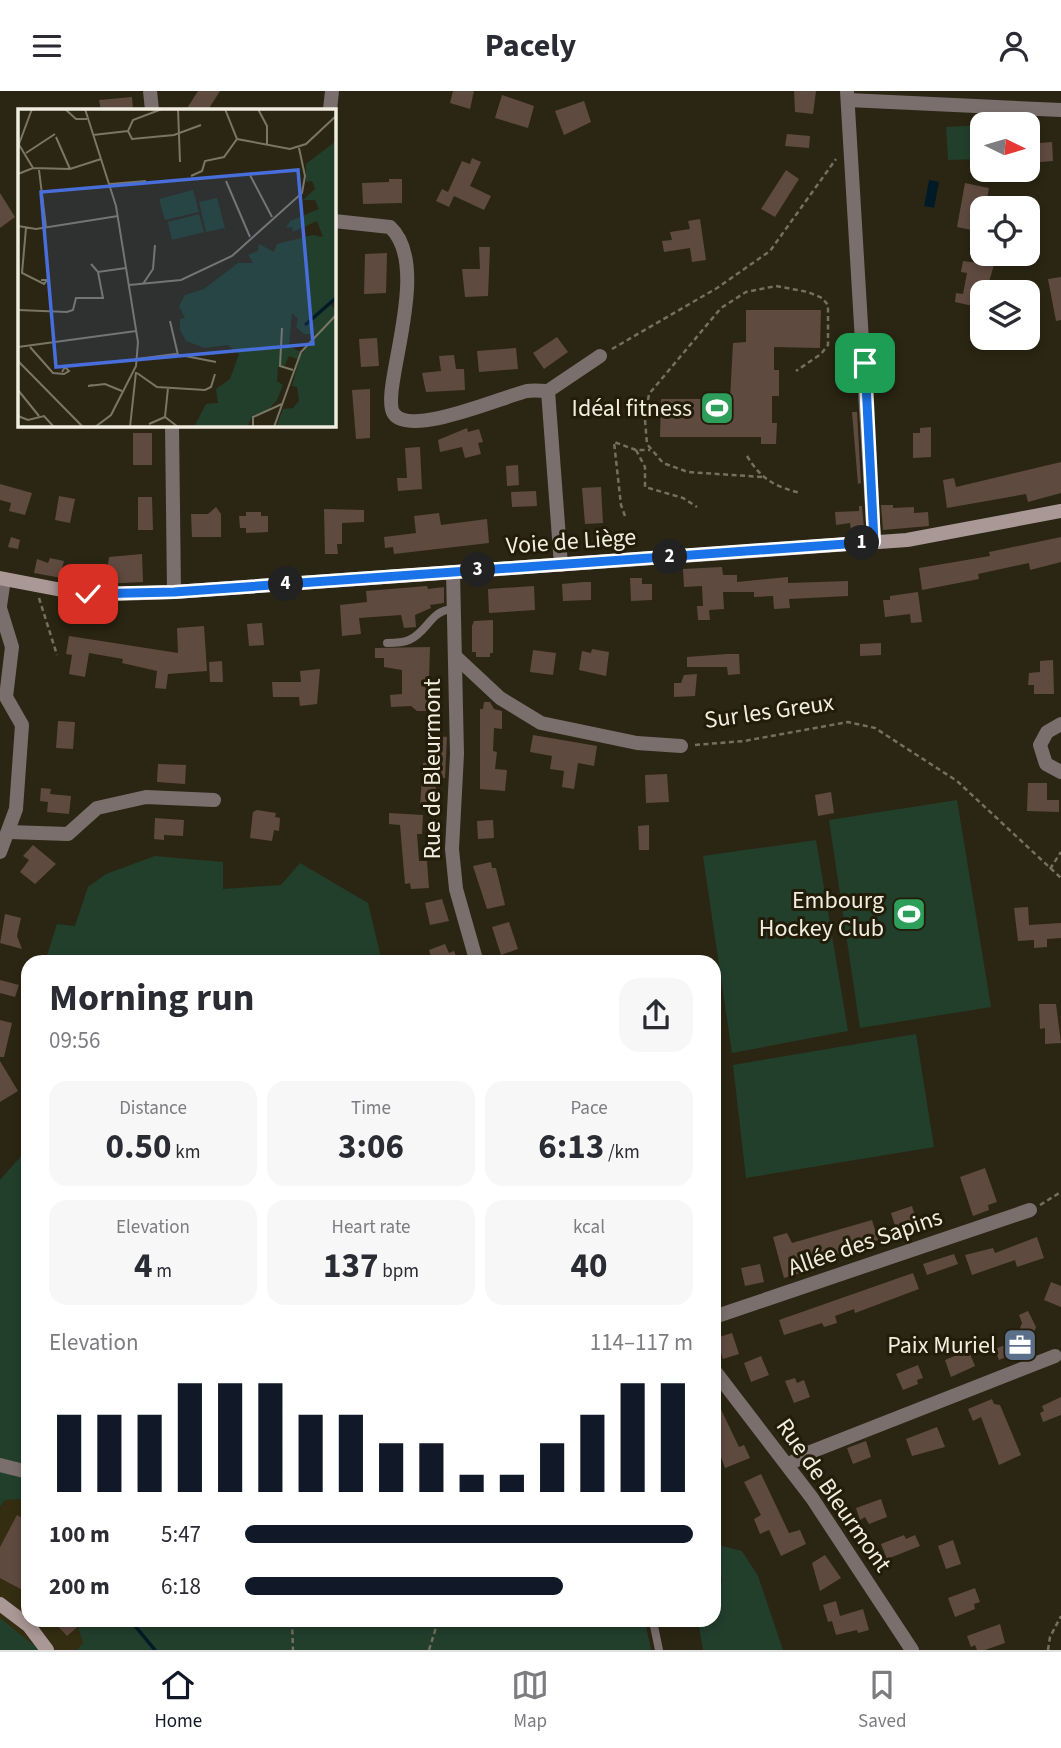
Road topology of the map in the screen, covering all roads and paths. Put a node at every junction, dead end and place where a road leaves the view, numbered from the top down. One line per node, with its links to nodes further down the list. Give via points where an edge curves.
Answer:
1 (150, 91): 4 (street)
2 (332, 91): 5 (street)
3 (847, 96): 6 (street); 7 (street)
4 (152, 109)
5 (330, 109)
6 (1061, 110)
7 (850, 151): 8 (street); 22 (street)
8 (836, 159): 10 (path, via 770,251 717,288)
9 (336, 221): 12 (street, via 390,227 403,246 405,328 391,397 391,411 397,418 430,420 530,390)
10 (600, 356): 12 (street)
11 (796, 370): 15 (path, via 828,345 828,305 808,292 776,286 746,292 721,308 649,394 645,419 647,444)
12 (548, 391): 23 (street)
13 (172, 427): 27 (street)
14 (636, 450): 15 (path); 19 (path, via 645,467 645,487); 21 (path, via 614,442)
15 (653, 450): 17 (path, via 663,463 688,471)
16 (747, 456): 17 (path)
17 (762, 477): 18 (path, via 773,486)
18 (801, 493)
19 (697, 506)
20 (1061, 511): 22 (street, Voie de Liège, via 935,537)
21 (625, 516)
22 (874, 542): 23 (street, Voie de Liège)
23 (561, 565): 24 (street, Voie de Liège)
24 (453, 572): 27 (street, Voie de Liège); 29 (street, Rue de Bleurmont)
25 (2, 578): 26 (street, Voie de Liège); 28 (street)
26 (37, 585): 27 (street, Voie de Liège, via 107,596); 31 (path)
27 (174, 592)
28 (0, 607): 37 (street, via 12,647 6,697 22,725 16,809)
29 (453, 609): 30 (lane, via 433,615 411,640); 32 (street, Rue de Bleurmont)
30 (387, 643)
31 (57, 655)
32 (455, 656): 34 (street, Sur les Greux, via 500,698 541,723 637,743); 42 (street, Rue de Bleurmont, via 457,754 452,849 456,889)
33 (1061, 724): 35 (street, via 1046,732 1040,745 1046,764)
34 (681, 746): 40 (path, Sur les Greux, via 744,741 848,722 875,728 957,781)
35 (1061, 772)
36 (214, 800): 37 (street, via 146,797 97,808 68,834)
37 (9, 831): 38 (street)
38 (0, 852)
39 (1061, 852): 40 (path)
40 (1050, 869): 41 (path, Sur les Greux)
41 (1061, 878)
42 (475, 955)
43 (1061, 1192): 44 (path)
44 (1030, 1210): 45 (street, Allée des Sapins)
45 (721, 1315)
46 (1055, 1356): 49 (street, via 808,1453)
47 (721, 1379): 49 (street, Rue de Bleurmont)
48 (0, 1465): 50 (street)
49 (788, 1465): 62 (street, Rue de Bleurmont)
50 (21, 1470)
51 (0, 1604): 53 (street)
52 (1061, 1616): 63 (path)
53 (21, 1617)
54 (33, 1627): 58 (street)
55 (292, 1627): 59 (path)
56 (436, 1627): 60 (path)
57 (654, 1627): 61 (lane)
58 (47, 1650)
59 (293, 1650)
60 (429, 1650)
61 (659, 1650)
62 (912, 1650)
63 (1048, 1650)

